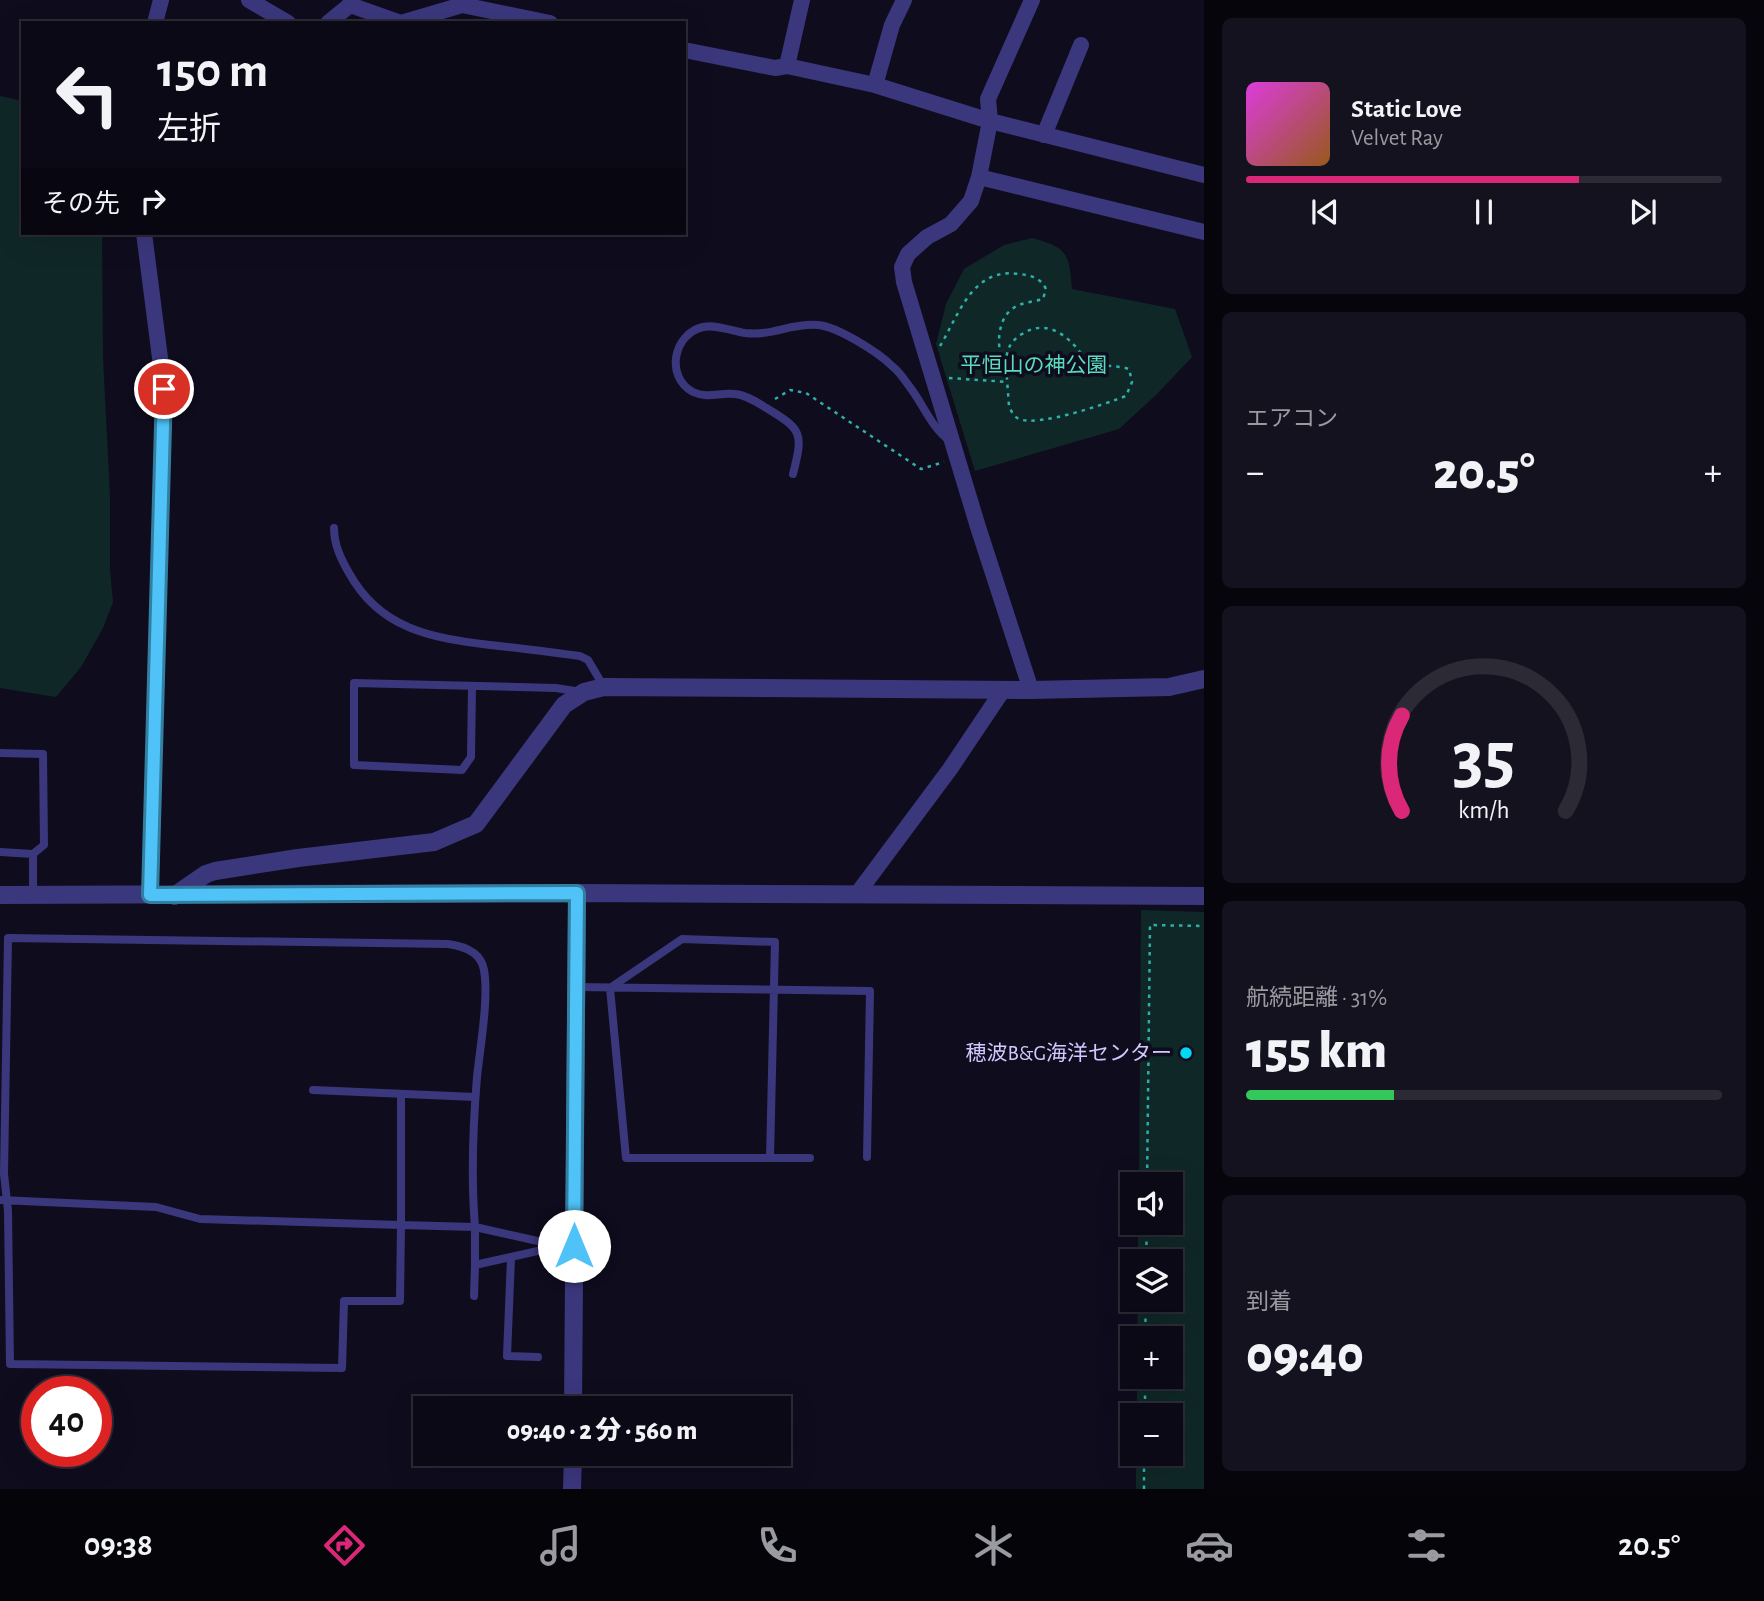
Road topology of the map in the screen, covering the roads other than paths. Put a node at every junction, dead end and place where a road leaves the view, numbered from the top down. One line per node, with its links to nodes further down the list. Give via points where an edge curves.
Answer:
1 (161, 0): 7 (street)
2 (249, 0): 8 (street)
3 (802, 0): 15 (street)
4 (904, 0): 16 (street)
5 (1032, 0): 17 (street, via 988,99)
6 (350, 2): 9 (street); 10 (street)
7 (156, 21)
8 (285, 21)
9 (330, 21)
10 (396, 21)
11 (408, 21): 12 (street, via 462,5)
12 (540, 21)
13 (1081, 45): 18 (street)
14 (686, 50): 15 (street, via 775,68)
15 (787, 66): 16 (street)
16 (875, 85): 17 (street)
17 (989, 121): 18 (street); 20 (street)
18 (1044, 135): 19 (street)
19 (1204, 175)
20 (979, 177): 21 (street); 23 (street, via 971,201 951,224 908,254 902,267)
21 (1204, 232)
22 (144, 235): 39 (street, via 164,389)
23 (955, 450): 24 (lane, via 893,366 835,330 802,325 762,334 703,327 689,333 681,340 675,359 676,372 690,391 702,396 738,394 792,423 799,445); 30 (street)
24 (793, 474)
25 (334, 528): 28 (lane, via 341,560 358,589 385,615 414,631 444,639 580,656 589,660)
26 (1204, 679): 30 (street, via 1169,687)
27 (472, 686): 27 (lane, via 354,683 354,765 462,770 471,757); 31 (lane)
28 (604, 687): 29 (street); 31 (street)
29 (1003, 690): 30 (street); 37 (street)
30 (1031, 690)
31 (584, 692): 40 (street, via 564,705 476,824 434,842 215,871)
32 (0, 753): 34 (lane, via 43,754 44,845)
33 (0, 852): 34 (lane)
34 (33, 854): 38 (lane)
35 (577, 893): 37 (street); 40 (street); 42 (street)
36 (0, 894): 38 (street)
37 (857, 894): 41 (street)
38 (33, 895): 39 (street)
39 (150, 895): 40 (street)
40 (174, 896)
41 (1204, 896)
42 (576, 986): 43 (lane); 54 (street)
43 (610, 988): 44 (lane); 44 (lane, via 682,939 775,942); 49 (lane, via 626,1158)
44 (773, 990): 48 (lane, via 870,991); 49 (lane)
45 (313, 1090): 46 (lane)
46 (401, 1094): 47 (lane); 52 (lane)
47 (475, 1097): 51 (lane, via 484,969 472,951 461,946 8,938); 53 (lane)
48 (867, 1157)
49 (770, 1158): 50 (lane)
50 (810, 1158)
51 (3, 1200): 52 (lane, via 156,1207 200,1219); 52 (lane, via 10,1364 342,1368 344,1301 400,1301)
52 (401, 1225): 53 (lane)
53 (475, 1227): 54 (lane); 56 (lane)
54 (567, 1246): 55 (lane); 59 (street)
55 (511, 1258): 56 (lane); 58 (lane, via 507,1356)
56 (475, 1265): 57 (lane)
57 (474, 1296)
58 (538, 1357)
59 (573, 1396)
60 (573, 1466): 61 (street)
61 (572, 1489)

